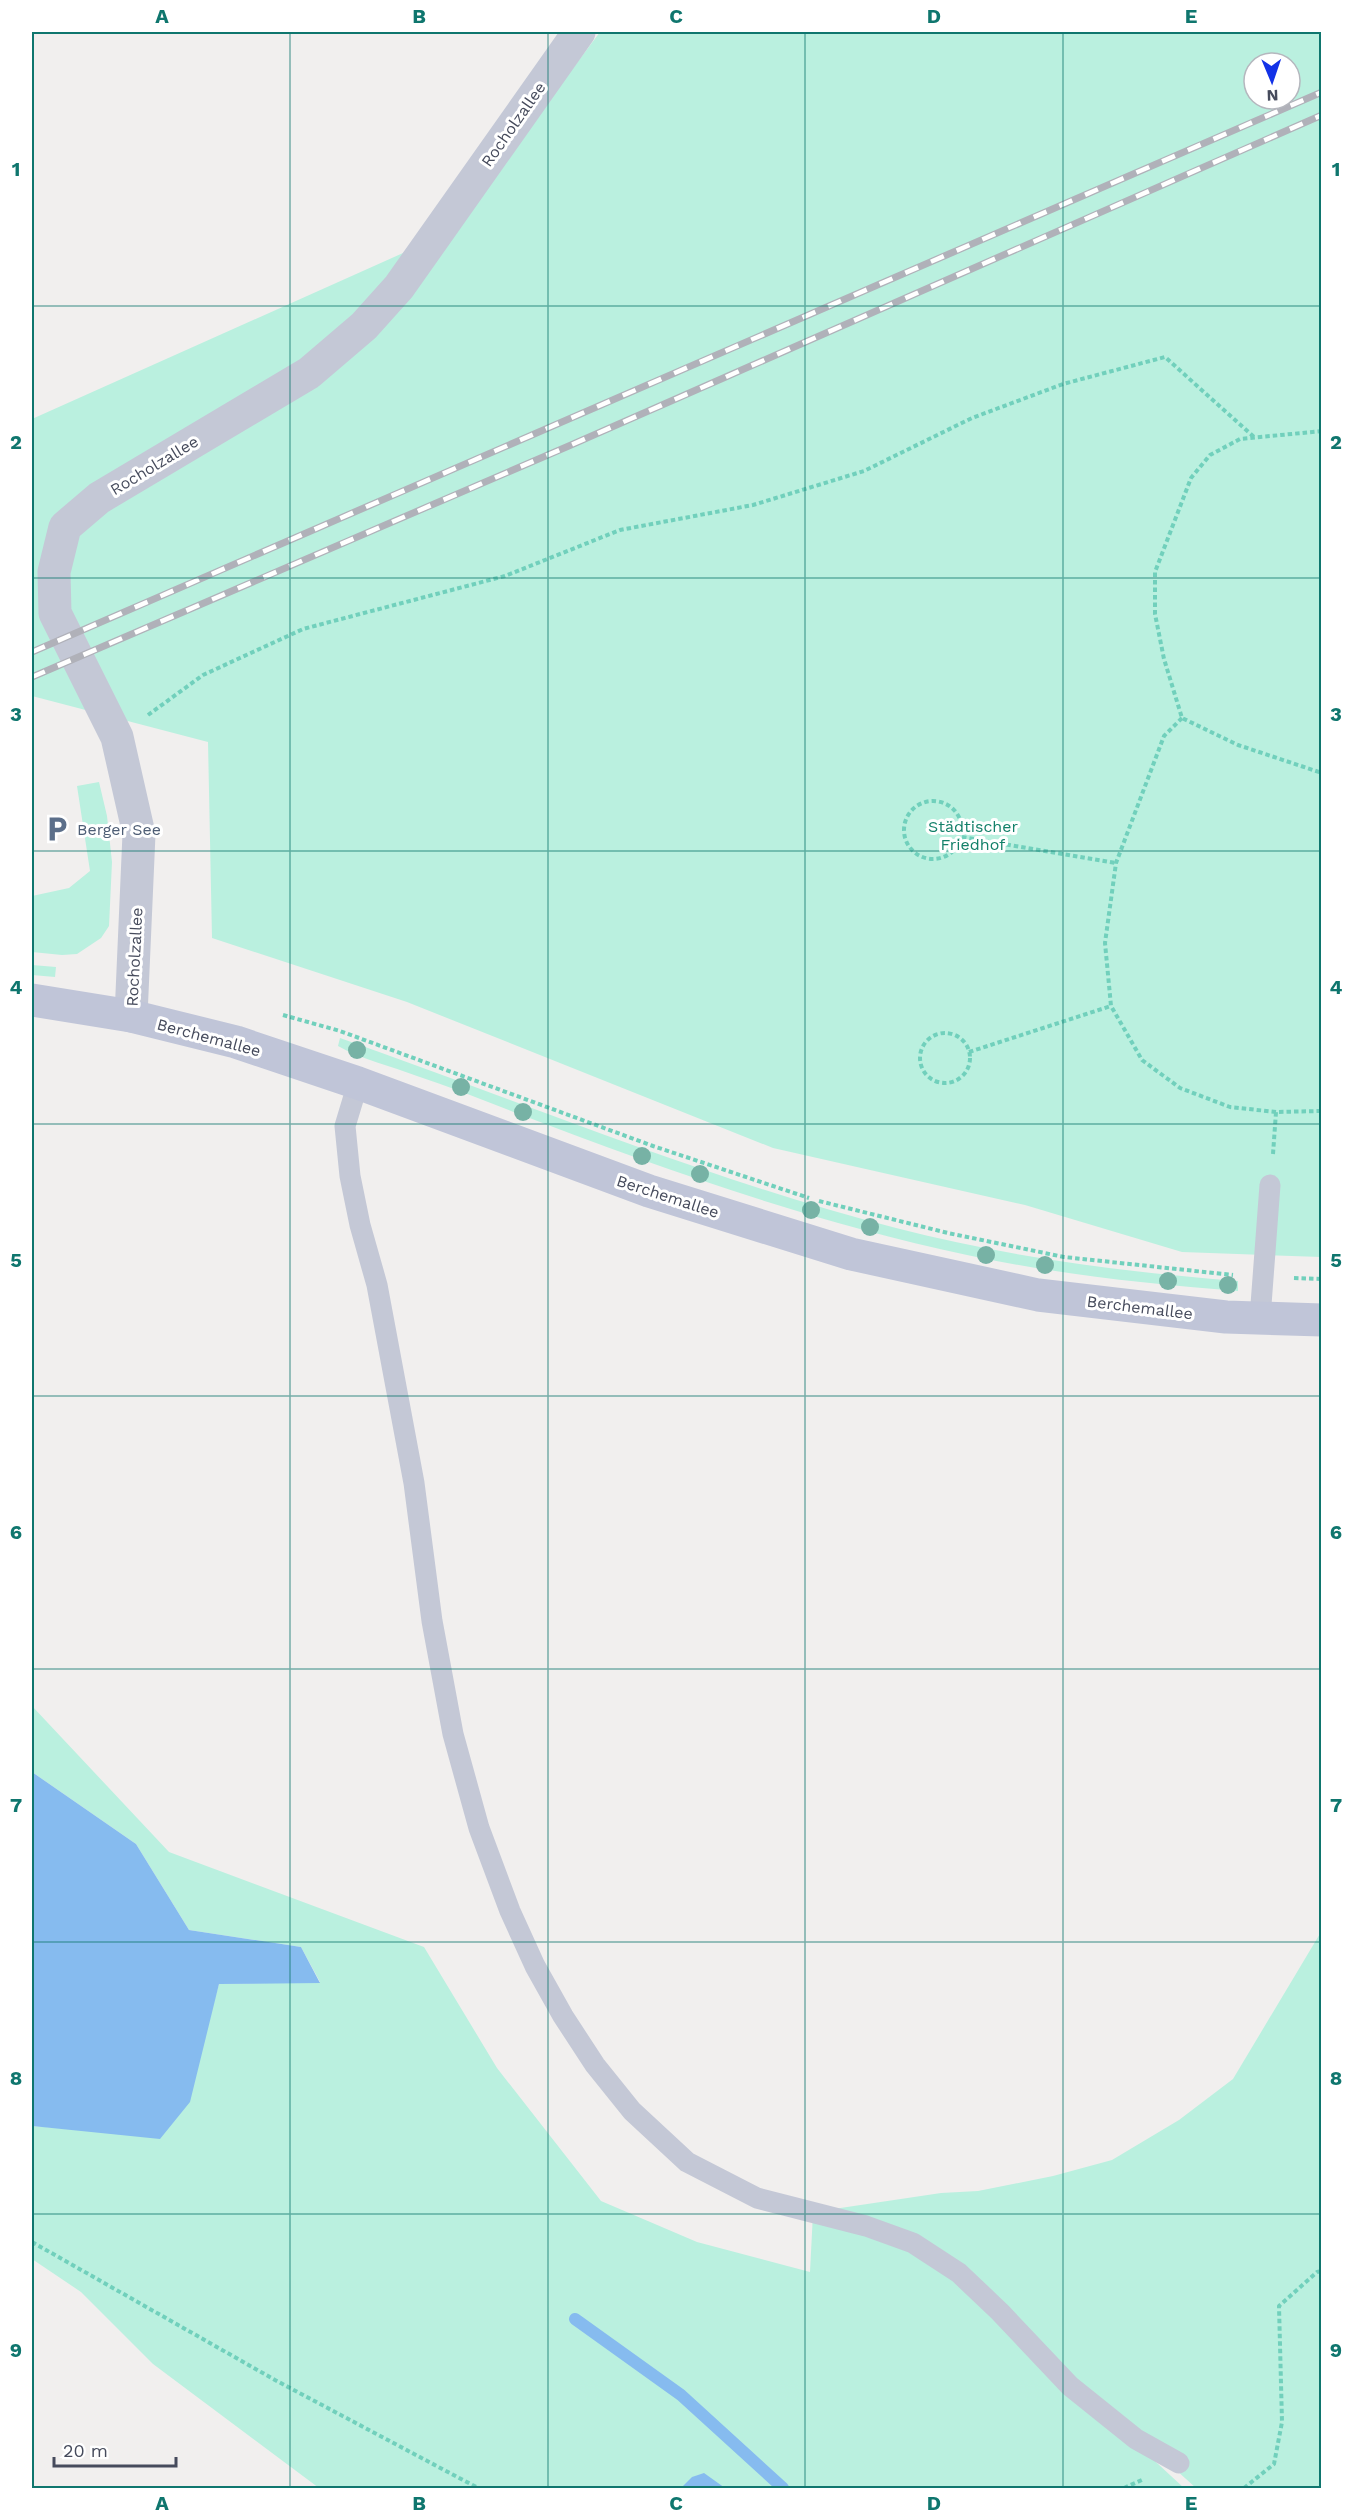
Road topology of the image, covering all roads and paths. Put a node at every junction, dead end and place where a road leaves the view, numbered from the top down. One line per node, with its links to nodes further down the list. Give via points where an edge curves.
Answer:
1 (579, 32): 5 (street, Rocholzallee, via 399,287 364,326 309,373 99,498 65,527 54,572 55,614)
2 (1322, 431): 3 (path)
3 (1254, 437): 4 (path, via 1210,455 1191,478 1155,572 1155,614); 5 (path, via 1165,357 1063,384 972,418 864,471 753,505 620,531 505,576 303,629 203,675)
4 (1182, 718): 6 (path, via 1238,745); 8 (path, via 1164,736)
5 (117, 736): 12 (street, Rocholzallee, via 139,834)
6 (1322, 773)
7 (962, 837): 7 (path, via 949,855 939,860 925,859 905,842 904,822 914,807 923,802 943,803 957,813); 8 (path)
8 (1116, 863): 10 (path, via 1105,943)
9 (32, 1000): 12 (street, Berchemallee)
10 (1111, 1006): 13 (path); 16 (path, via 1142,1060 1180,1088 1230,1107)
11 (278, 1013): 18 (path, via 818,1201 1065,1257)
12 (131, 1016): 14 (street, Berchemallee, via 236,1042)
13 (969, 1052): 13 (path, via 953,1035 936,1035 921,1053 922,1069 931,1079 943,1083 958,1080 968,1067)
14 (358, 1083): 20 (street, Berchemallee, via 649,1191 851,1254 1038,1295); 24 (lane, via 345,1126 350,1176 377,1285 414,1483 432,1621 453,1734 479,1828 510,1911 563,2016 595,2065 632,2110 687,2162 757,2198 866,2226 913,2243 958,2273 1070,2386 1136,2439)
15 (1322, 1111): 16 (path)
16 (1276, 1112): 17 (path)
17 (1270, 1185): 18 (lane)
18 (1262, 1277): 19 (path); 20 (lane)
19 (1322, 1279)
20 (1260, 1318): 21 (street, Berchemallee)
21 (1322, 1320)
22 (32, 2242): 25 (path, via 275,2380)
23 (1322, 2271): 26 (path, via 1279,2306 1282,2422 1274,2464)
24 (1179, 2463)
25 (478, 2488)
26 (1245, 2488)

